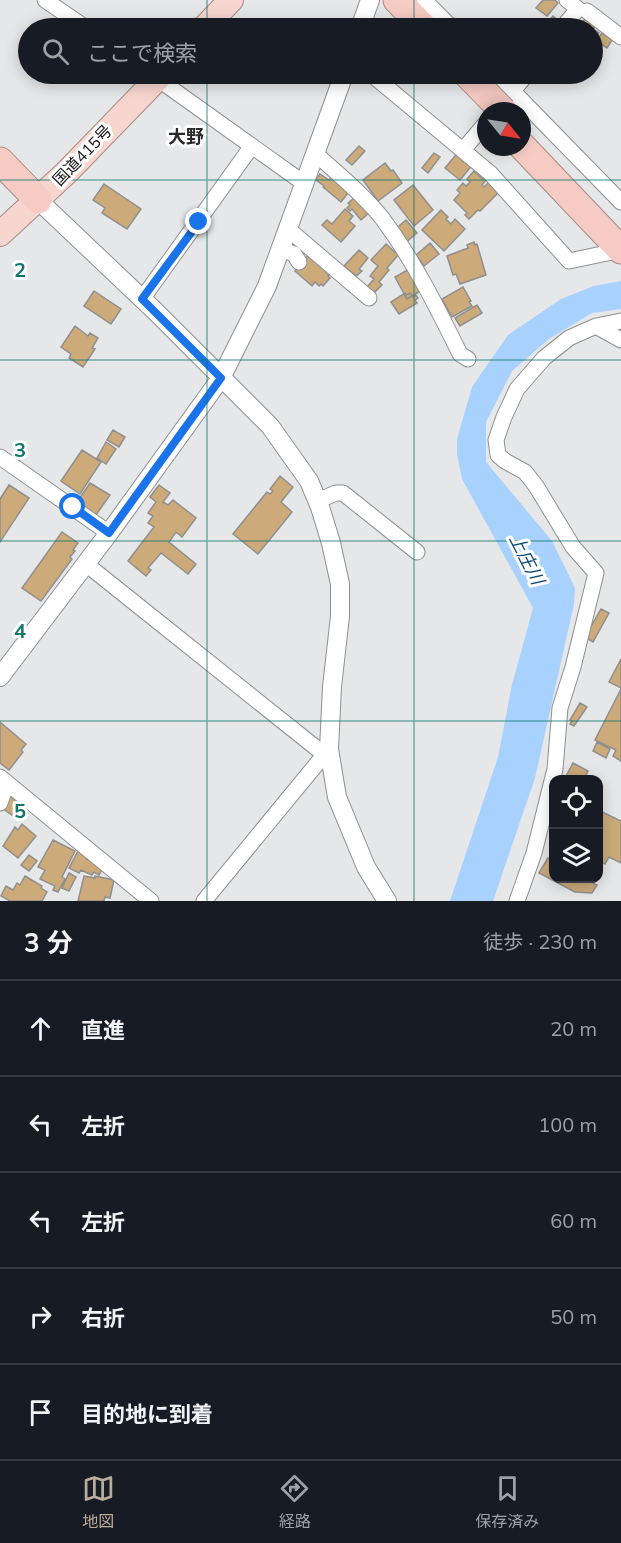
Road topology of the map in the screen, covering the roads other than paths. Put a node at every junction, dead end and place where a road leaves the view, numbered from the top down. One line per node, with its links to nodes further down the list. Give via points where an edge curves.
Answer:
1 (45, 0): 8 (street)
2 (231, 0): 9 (highway)
3 (370, 0): 10 (street)
4 (384, 0): 11 (highway)
5 (397, 0): 12 (highway)
6 (424, 0): 13 (street)
7 (581, 5): 14 (street); 15 (street)
8 (71, 18)
9 (214, 18)
10 (364, 18)
11 (401, 18)
12 (414, 18)
13 (442, 18)
14 (570, 18)
15 (597, 18)
16 (603, 23): 17 (street)
17 (621, 37)
18 (148, 84): 39 (highway, 国道415号)
19 (169, 84): 33 (street)
20 (340, 84): 35 (street)
21 (383, 84): 34 (street)
22 (469, 84): 26 (highway)
23 (479, 84): 27 (highway, bridge)
24 (498, 84): 28 (street)
25 (519, 84): 29 (street)
26 (499, 102)
27 (500, 102)
28 (502, 102)
29 (504, 102)
30 (531, 128): 40 (street)
31 (477, 134): 34 (street)
32 (531, 141): 43 (highway)
33 (252, 146): 38 (street); 48 (street)
34 (464, 150): 45 (street, via 490,173 569,261)
35 (316, 154): 38 (street); 52 (street, via 381,218 410,258 460,354)
36 (531, 155): 45 (highway)
37 (0, 161): 39 (highway)
38 (305, 184): 41 (street)
39 (38, 200): 42 (highway, 国道415号); 48 (street)
40 (621, 202)
41 (288, 229): 44 (street); 47 (street)
42 (0, 234)
43 (621, 236)
44 (281, 249): 46 (street, via 294,254); 53 (street)
45 (621, 250)
46 (299, 262)
47 (369, 298)
48 (142, 299): 53 (street)
49 (621, 321): 50 (street)
50 (596, 326): 51 (street); 66 (street, via 569,338 544,358 518,389 496,440 498,455 525,472 573,547 596,573 560,708 555,769 534,853)
51 (621, 340)
52 (468, 359)
53 (221, 378): 55 (street, via 270,426 309,481); 56 (street)
54 (0, 457): 56 (street)
55 (317, 501): 57 (street, via 343,493); 60 (street, via 340,584)
56 (109, 533): 58 (street)
57 (417, 552)
58 (86, 564): 59 (street); 60 (street)
59 (0, 677)
60 (327, 752): 64 (street); 65 (street, via 337,797 366,867)
61 (3, 780): 62 (street); 63 (street)
62 (0, 803)
63 (151, 901)
64 (204, 901)
65 (387, 901)
66 (517, 901)

